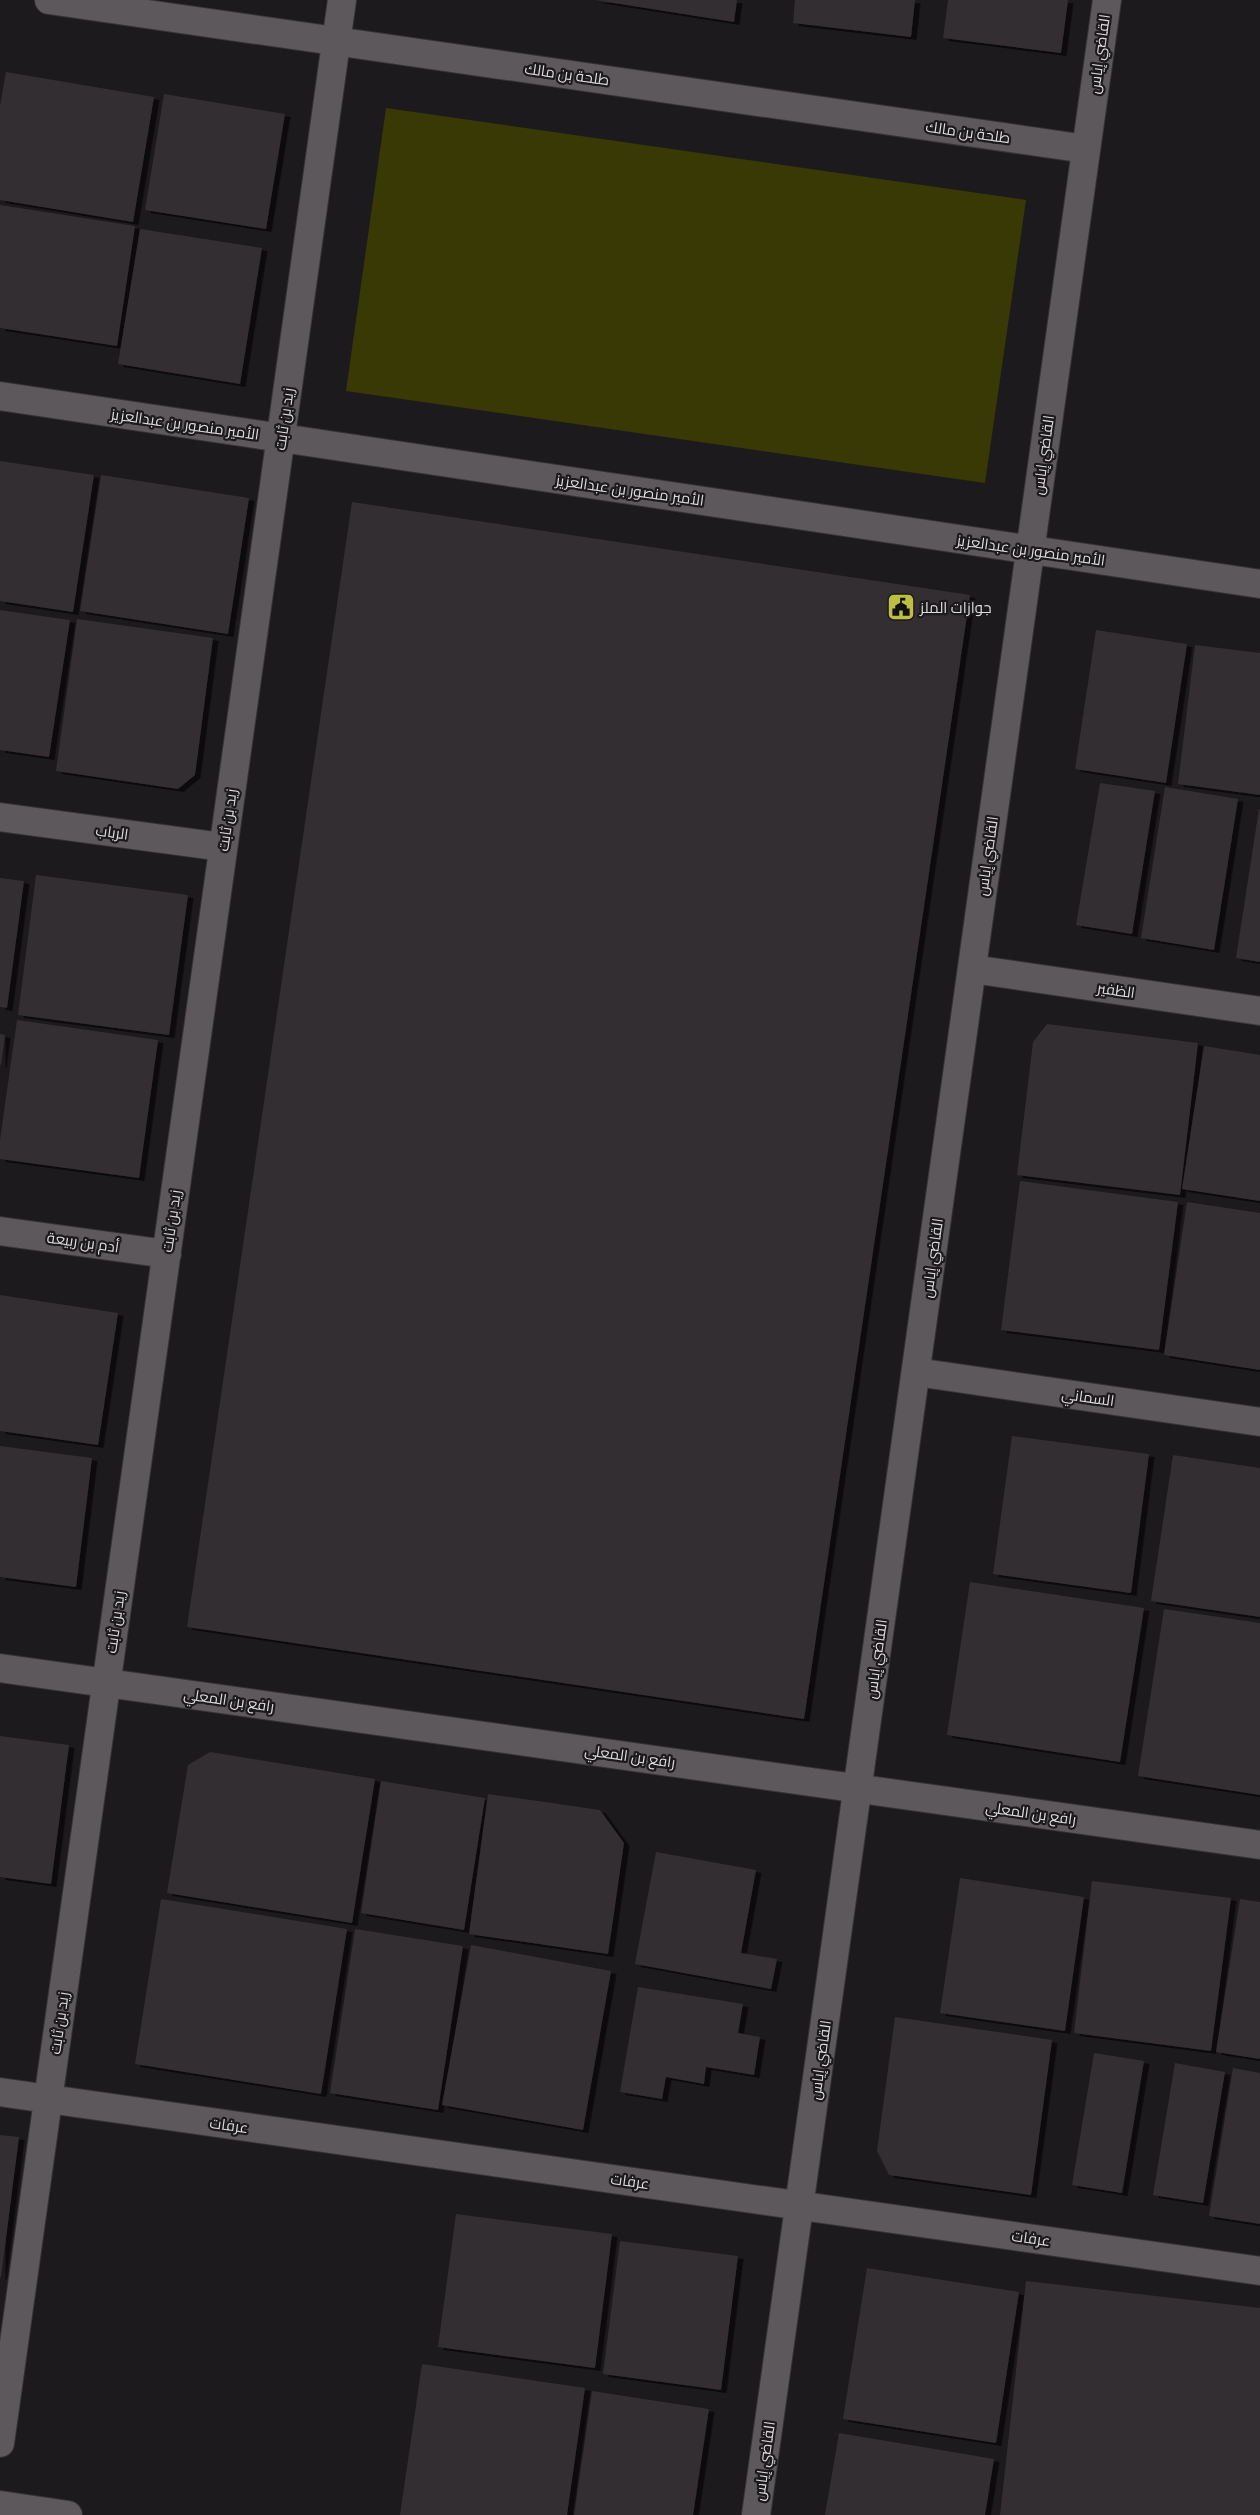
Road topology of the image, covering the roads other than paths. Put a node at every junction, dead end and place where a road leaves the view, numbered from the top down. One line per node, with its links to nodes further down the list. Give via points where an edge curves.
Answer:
1 (49, 0): 4 (street, طلحة بن مالك)
2 (342, 0): 4 (street, زيد بن ثابت)
3 (1106, 0): 5 (street, القاضي إياس)
4 (336, 41): 5 (street, طلحة بن مالك); 7 (street, زيد بن ثابت)
5 (1086, 149): 8 (street, القاضي إياس)
6 (0, 396): 7 (street, الأمير منصور بن عبدالعزيز)
7 (281, 438): 8 (street, الأمير منصور بن عبدالعزيز); 11 (street, زيد بن ثابت)
8 (1030, 550): 9 (street, الأمير منصور بن عبدالعزيز); 12 (street, القاضي إياس)
9 (1260, 584)
10 (0, 817): 11 (street, الرباب)
11 (223, 847): 15 (street, زيد بن ثابت)
12 (972, 969): 13 (street, الظفير); 16 (street, القاضي إياس)
13 (1260, 1011)
14 (0, 1231): 15 (street, أدم بن ربيعة)
15 (167, 1254): 19 (street, زيد بن ثابت)
16 (916, 1372): 17 (street, السماني); 20 (street, القاضي إياس)
17 (1260, 1422)
18 (0, 1668): 19 (street, رافع بن المعلي)
19 (106, 1683): 20 (street, رافع بن المعلي); 23 (street, زيد بن ثابت)
20 (858, 1788): 21 (street, رافع بن المعلي); 24 (street, القاضي إياس)
21 (1260, 1845)
22 (0, 2092): 23 (street, عرفات)
23 (48, 2099): 24 (street, عرفات); 26 (street, زيد بن ثابت)
24 (799, 2206): 25 (street, عرفات); 29 (street, القاضي إياس)
25 (1260, 2271)
26 (0, 2443)
27 (0, 2505): 28 (street)
28 (68, 2515)
29 (756, 2515)

